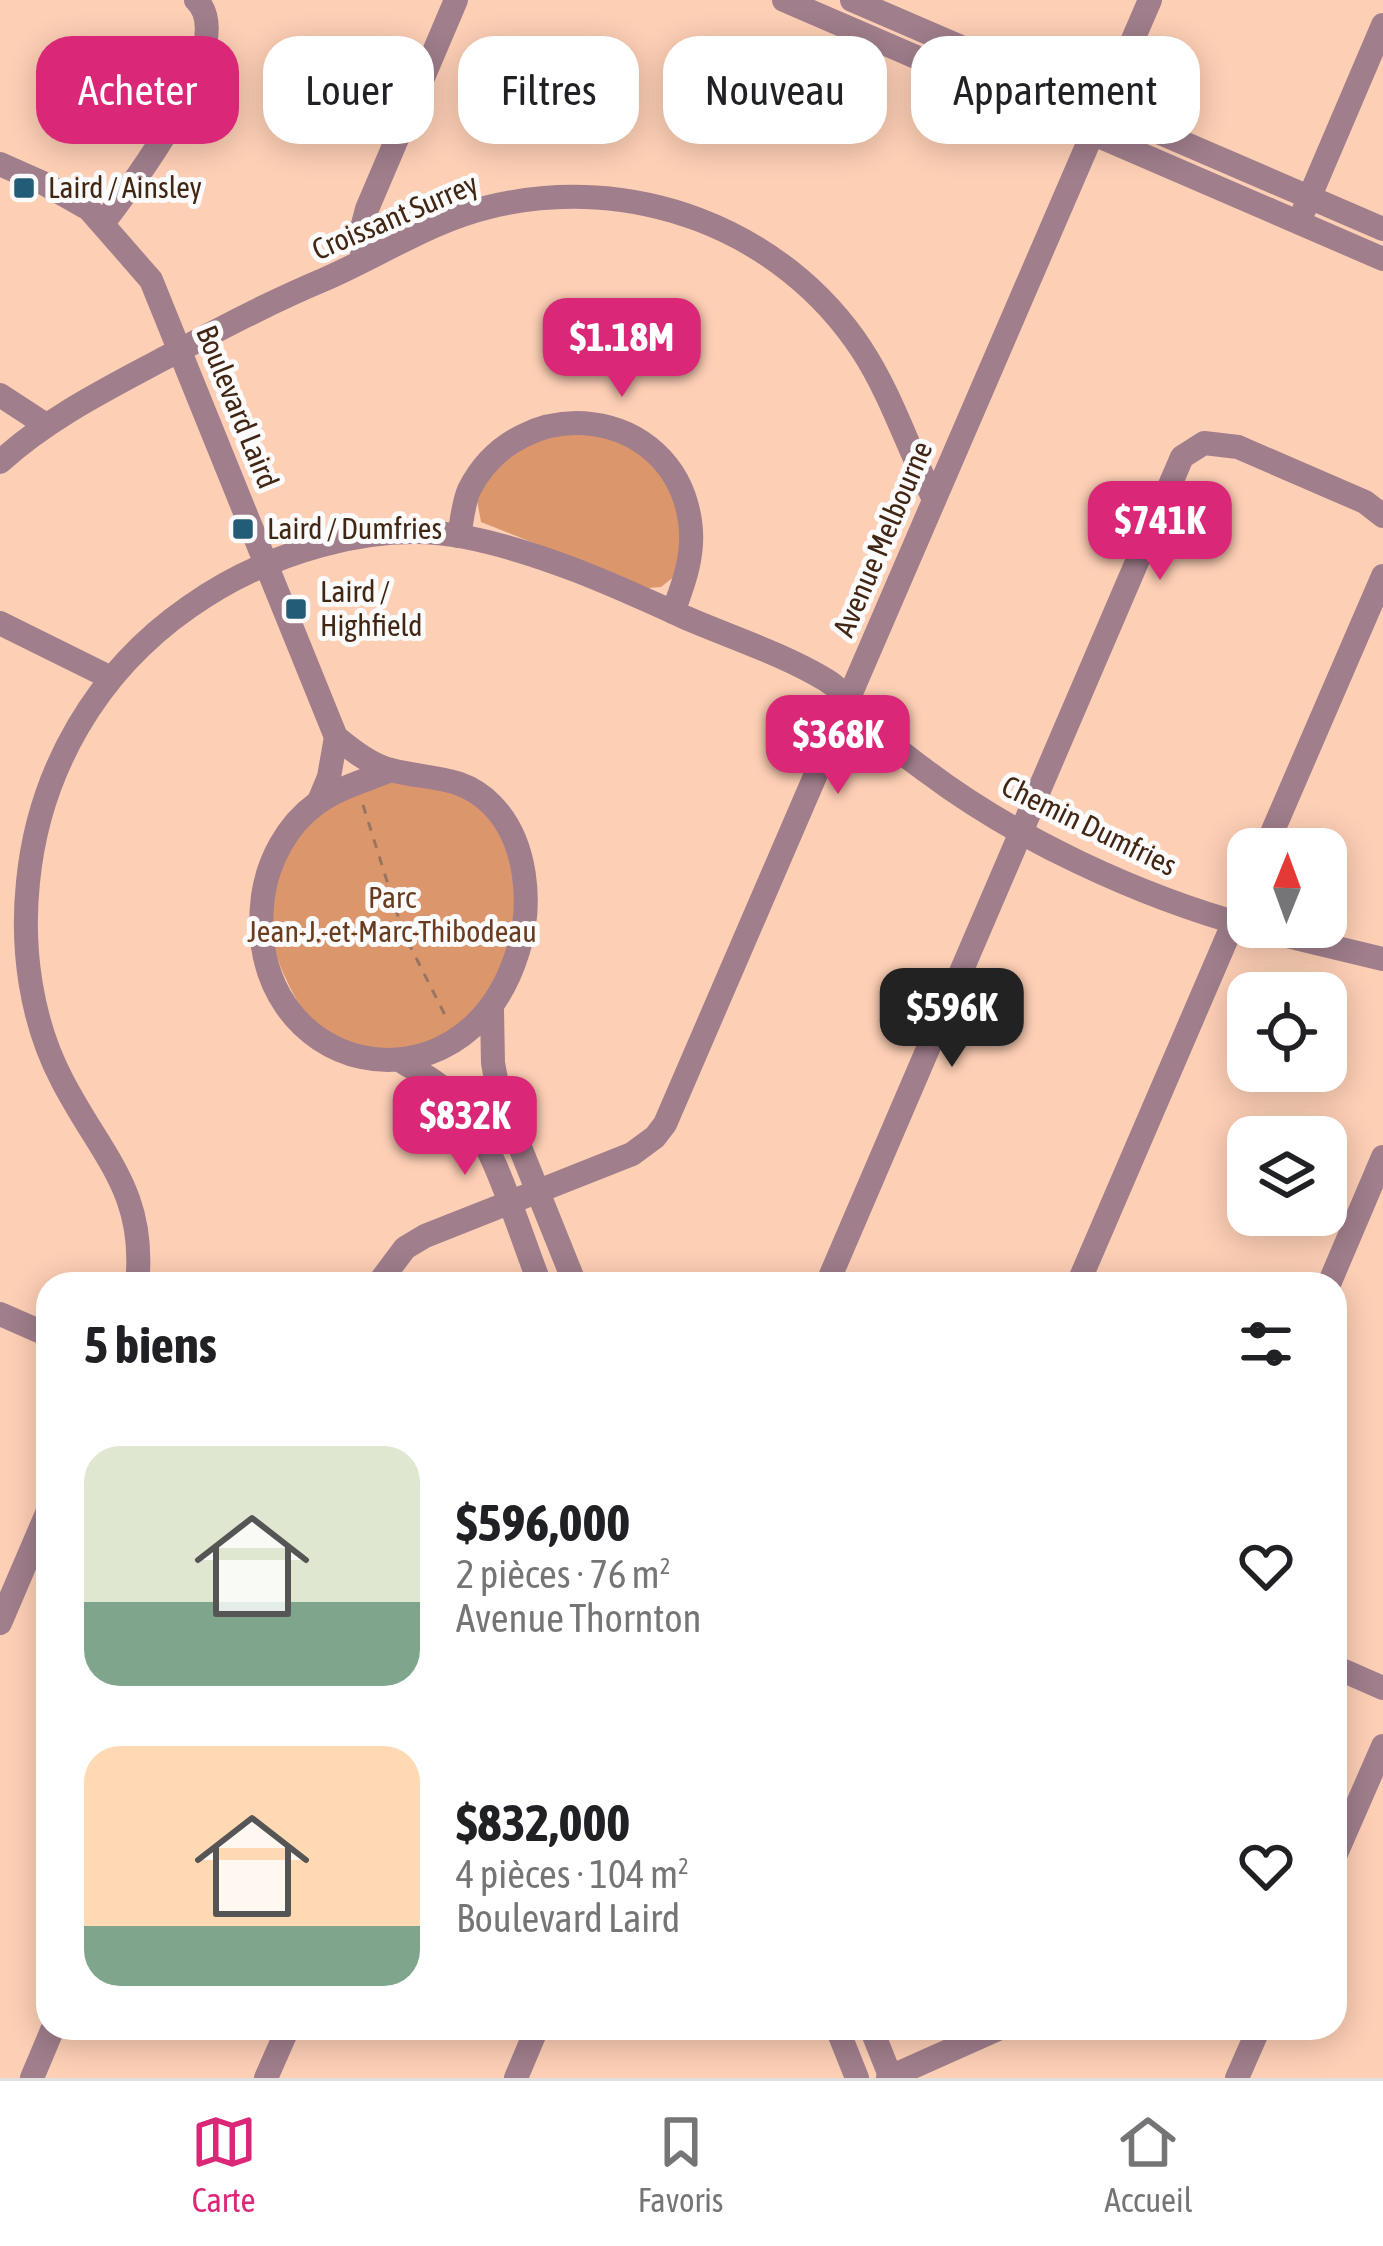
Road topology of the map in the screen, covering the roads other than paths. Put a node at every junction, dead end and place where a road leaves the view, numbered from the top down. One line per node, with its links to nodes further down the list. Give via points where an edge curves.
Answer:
1 (196, 0): 17 (street, via 209,25 197,65 165,140)
2 (456, 0): 20 (street, via 367,208 359,239)
3 (784, 0): 10 (street)
4 (852, 0): 6 (street)
5 (1150, 0): 9 (street, Avenue Melbourne)
6 (913, 12): 8 (street); 10 (street)
7 (1383, 25): 16 (street)
8 (960, 36)
9 (1134, 36)
10 (897, 49): 11 (street)
11 (911, 55)
12 (1088, 144): 26 (street, Avenue Melbourne)
13 (1115, 144): 18 (street)
14 (1187, 144): 16 (street)
15 (0, 164): 17 (street, Boulevard Laird)
16 (1310, 197): 18 (street); 19 (street)
17 (104, 222): 22 (street, Boulevard Laird, via 151,280)
18 (1298, 223): 21 (street)
19 (1383, 229)
20 (364, 259): 22 (street, Croissant Surrey); 26 (street, Croissant Surrey, via 464,214 519,201 610,198 706,221 774,258 837,316 876,374)
21 (1383, 259)
22 (182, 349): 24 (street, Croissant Surrey); 29 (street, Boulevard Laird)
23 (0, 394): 24 (street)
24 (46, 424): 25 (street, Croissant Surrey)
25 (0, 462)
26 (933, 497): 34 (street, Avenue Melbourne)
27 (1383, 516): 39 (street, via 1238,447 1204,443 1182,457)
28 (459, 536): 29 (street, Chemin Dumfries, via 356,539); 31 (street, Chemin Dumfries, via 559,564); 31 (street, via 470,488 496,452 551,425 585,421 616,429 669,465 687,509 689,564)
29 (268, 565): 33 (street, Chemin Dumfries, via 178,614); 35 (street, Boulevard Laird)
30 (1383, 576): 38 (street)
31 (673, 612): 34 (street, Chemin Dumfries, via 826,680)
32 (0, 623): 33 (street)
33 (110, 677): 49 (street, Chemin Dumfries, via 46,793 26,925 40,1030 128,1190)
34 (848, 698): 39 (street, Chemin Dumfries, via 929,774); 47 (street, Avenue Melbourne, via 665,1124 632,1154)
35 (336, 737): 36 (street); 37 (street)
36 (391, 770): 37 (street); 44 (street, via 481,794 517,849 525,926)
37 (319, 801): 45 (street, via 288,833 268,871 260,924 265,963 284,1005 309,1030 352,1055)
38 (1274, 828)
39 (1022, 832): 40 (street, Chemin Dumfries); 53 (street)
40 (1227, 918)
41 (1233, 948): 54 (street)
42 (1338, 948): 43 (street, Chemin Dumfries)
43 (1383, 959)
44 (491, 1010): 45 (street, via 458,1040); 47 (street, via 499,1095)
45 (401, 1061): 48 (street, via 466,1112)
46 (1383, 1157): 55 (street)
47 (539, 1192): 48 (street, Avenue Melbourne); 52 (street)
48 (508, 1203): 50 (street, Avenue Melbourne, via 425,1235); 51 (street)
49 (138, 1272)
50 (387, 1272)
51 (535, 1272)
52 (570, 1272)
53 (832, 1272)
54 (1084, 1272)
55 (1334, 1272)
56 (0, 1314): 57 (street)
57 (36, 1329)
58 (36, 1539): 59 (street)
59 (0, 1623)
60 (1347, 1672): 61 (street)
61 (1383, 1688)
62 (1383, 1747): 63 (street)
63 (1347, 1829)
64 (50, 2040): 71 (street)
65 (283, 2040): 72 (street)
66 (532, 2040): 73 (street)
67 (842, 2040): 74 (street)
68 (876, 2040): 75 (street)
69 (973, 2040): 75 (street)
70 (1254, 2040): 76 (street)
71 (39, 2076)
72 (266, 2078)
73 (516, 2078)
74 (857, 2078)
75 (889, 2078)
76 (1238, 2078)

